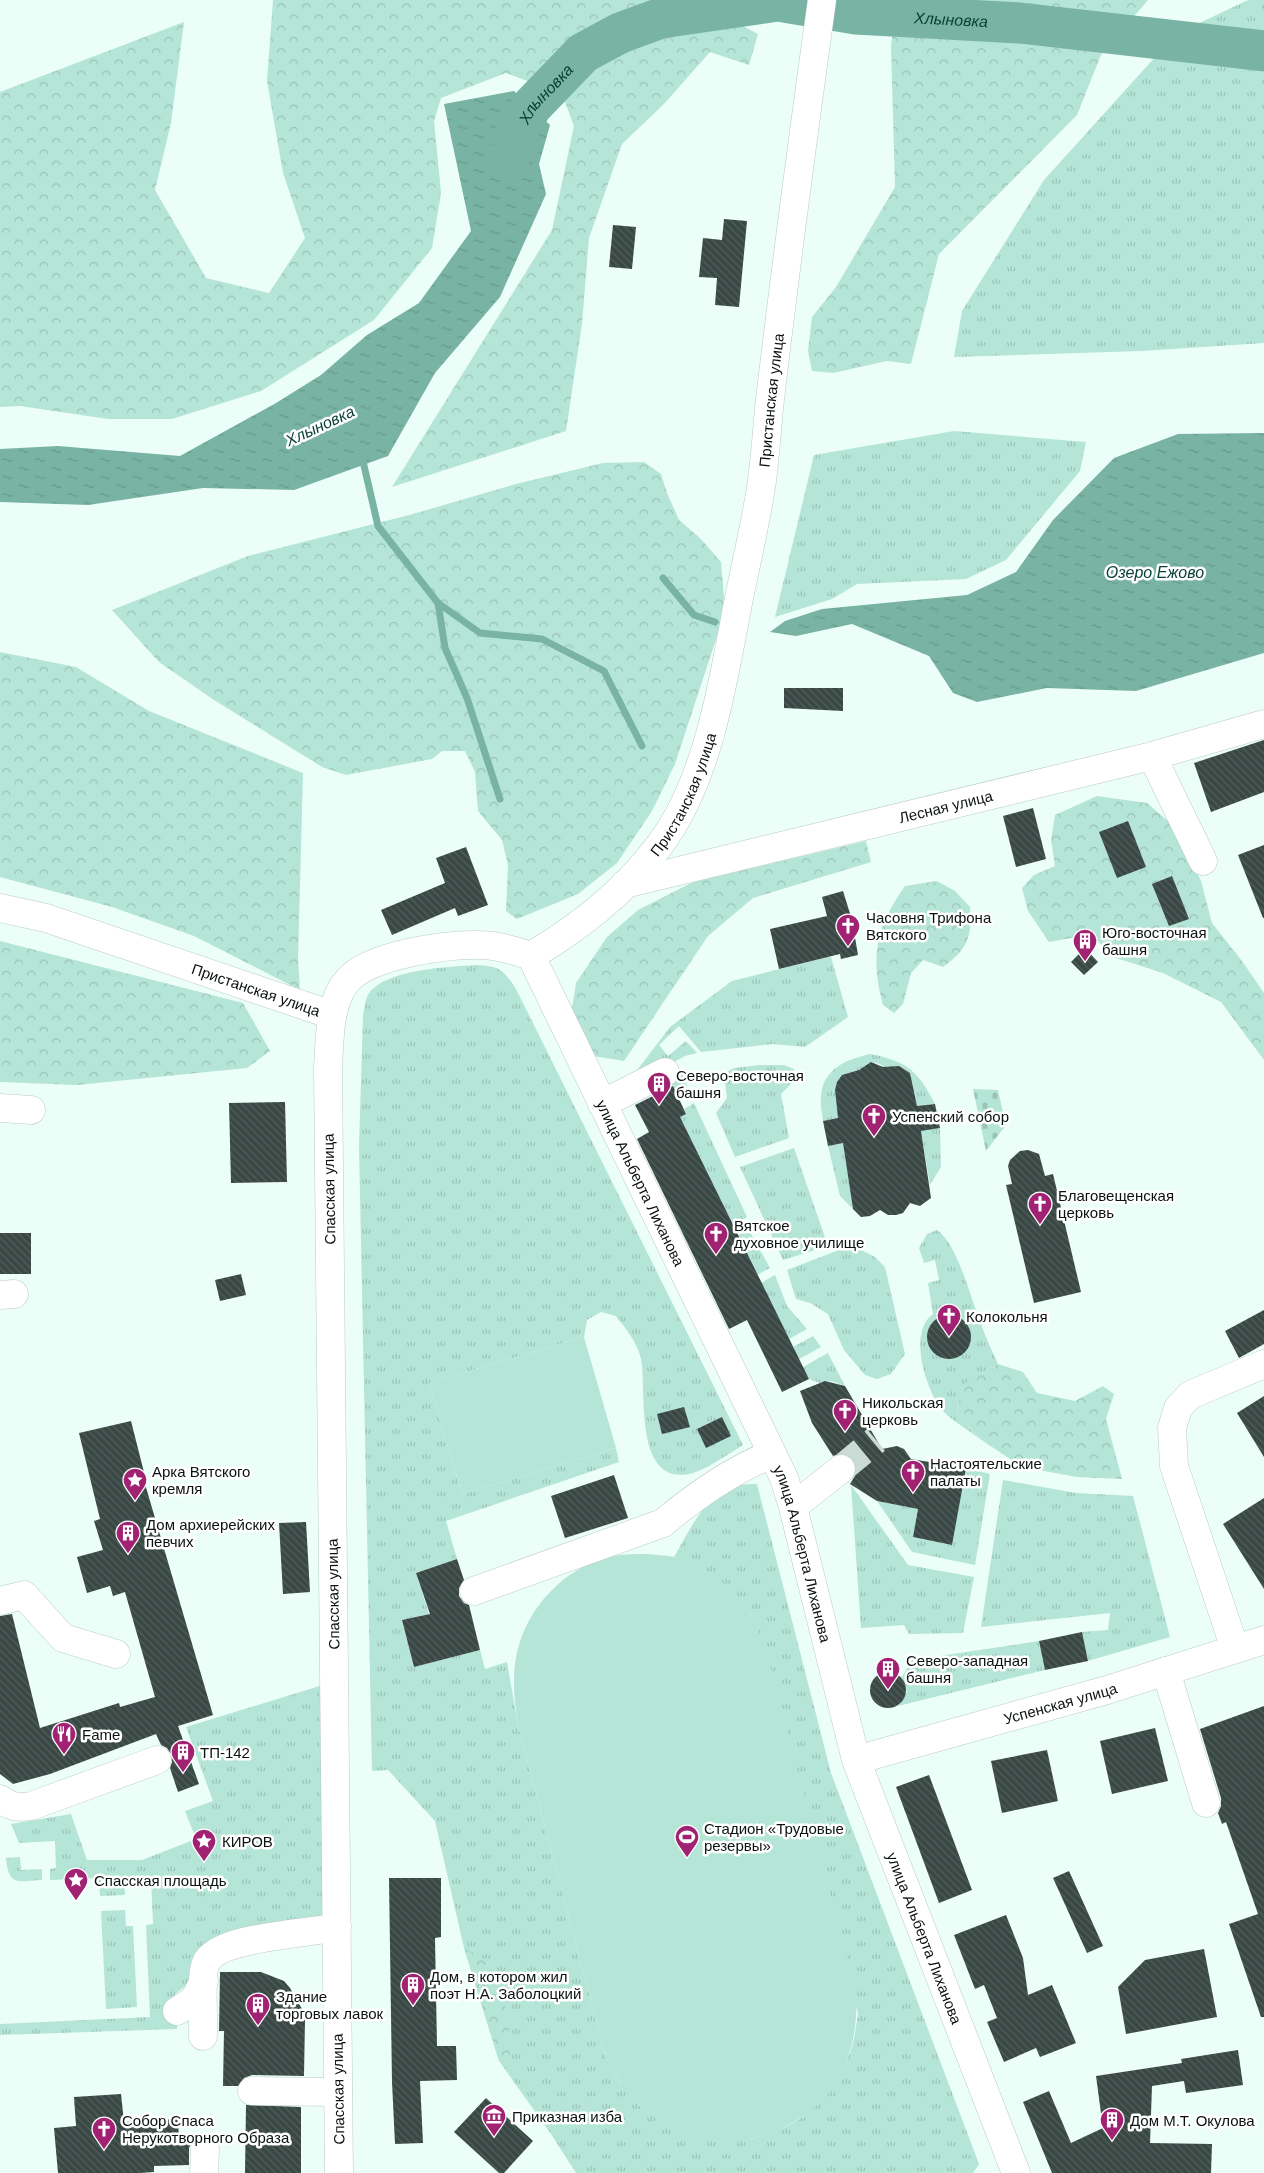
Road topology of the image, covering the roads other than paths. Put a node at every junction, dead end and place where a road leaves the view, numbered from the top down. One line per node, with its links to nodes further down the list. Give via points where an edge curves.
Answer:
1 (822, 0): 5 (street, Пристанская улица, via 762,482 722,680 691,790 652,856)
2 (1264, 724): 3 (street, Лесная улица)
3 (1152, 756): 4 (street); 5 (street, Лесная улица)
4 (1203, 861)
5 (625, 884): 7 (street, Пристанская улица, via 565,936)
6 (0, 908): 8 (street, Пристанская улица, via 46,918)
7 (531, 956): 8 (street, Пристанская улица, via 480,945 428,949 388,959 363,968 348,980); 10 (street, улица Альберта Лиханова)
8 (332, 1015): 27 (street, Спасская улица, via 328,1068)
9 (666, 1072): 10 (street)
10 (602, 1104): 14 (street, улица Альберта Лиханова)
11 (0, 1108): 12 (street)
12 (31, 1110)
13 (1264, 1364): 20 (street, via 1190,1395 1178,1408 1172,1428 1174,1466)
14 (772, 1454): 16 (street, улица Альберта Лиханова); 17 (street, via 752,1462 663,1523)
15 (841, 1469): 16 (street)
16 (793, 1508): 24 (street, улица Альберта Лиханова)
17 (474, 1591)
18 (0, 1601): 21 (street, via 24,1595 63,1638)
19 (1264, 1640): 20 (street, Успенская улица)
20 (1235, 1649): 22 (street, Успенская улица)
21 (116, 1654)
22 (1166, 1671): 24 (street, Успенская улица); 26 (street)
23 (157, 1760): 25 (street, via 31,1806 18,1808)
24 (856, 1760): 34 (street, улица Альберта Лиханова)
25 (0, 1799)
26 (1206, 1803)
27 (336, 1927): 28 (street, via 226,1946 206,1962); 32 (street, Спасская улица)
28 (204, 1981): 29 (street, via 194,2000); 30 (street)
29 (177, 2011)
30 (204, 2036)
31 (252, 2091): 32 (street)
32 (338, 2092): 33 (street, Спасская улица)
33 (339, 2173)
34 (1016, 2173)

